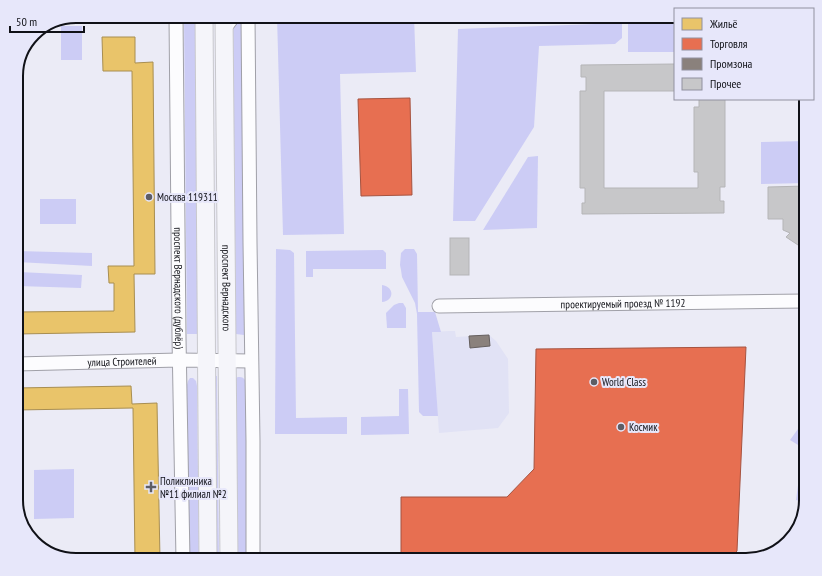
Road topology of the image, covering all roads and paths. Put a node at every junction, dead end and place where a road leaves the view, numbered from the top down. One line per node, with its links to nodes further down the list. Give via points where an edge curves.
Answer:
1 (176, 23): 7 (street, проспект Вернадского (дублёр))
2 (204, 23): 8 (main road, проспект Вернадского)
3 (227, 23): 9 (main road, проспект Вернадского)
4 (248, 23): 10 (street)
5 (799, 301): 6 (street, проектируемый проезд № 1192)
6 (440, 306)
7 (179, 360): 8 (street, улица Строителей); 11 (street, улица Строителей); 12 (street, проспект Вернадского (дублёр))
8 (207, 361): 9 (street, улица Строителей); 13 (main road, проспект Вернадского)
9 (227, 361): 10 (street, улица Строителей); 14 (main road, проспект Вернадского)
10 (251, 361): 15 (street)
11 (23, 364)
12 (183, 553)
13 (208, 553)
14 (229, 553)
15 (253, 553)

